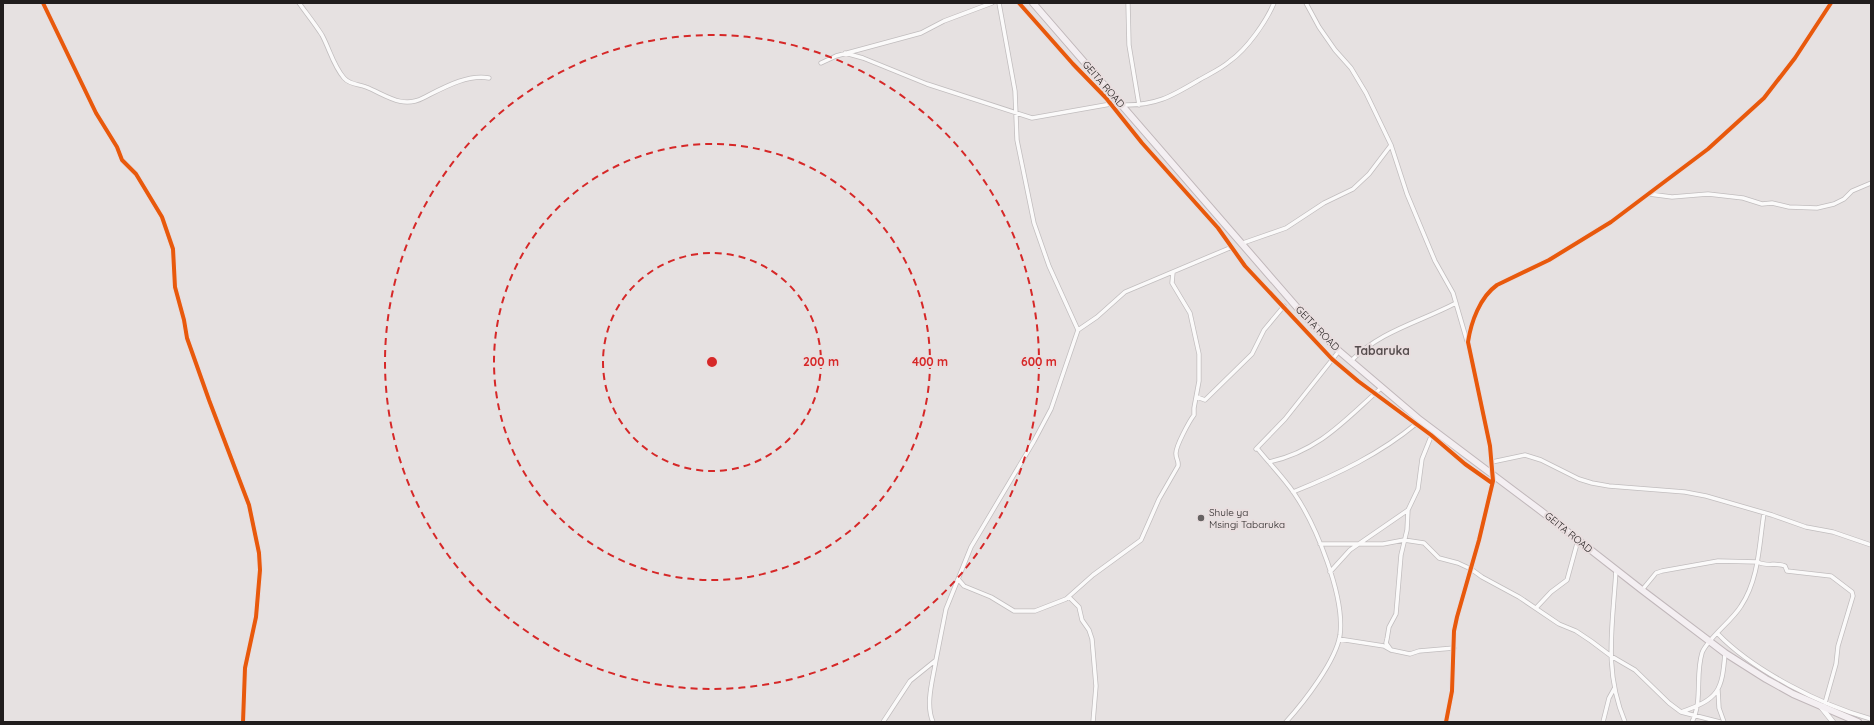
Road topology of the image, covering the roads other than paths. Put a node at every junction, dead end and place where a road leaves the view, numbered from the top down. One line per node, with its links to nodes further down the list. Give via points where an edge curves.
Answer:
1 (43, 3): 72 (street, via 122,160 136,174 162,217 172,249 175,287 187,338 250,510 259,553 260,578 256,627 245,668)
2 (305, 3): 11 (street)
3 (992, 3): 12 (street, via 944,21 921,33)
4 (999, 3): 18 (street, via 1014,85)
5 (1019, 3): 15 (street)
6 (1033, 3): 16 (highway, GEITA ROAD)
7 (1128, 3): 17 (street, via 1129,45)
8 (1274, 3): 17 (street, via 1260,27 1231,61 1173,96)
9 (1306, 3): 19 (street, via 1332,46 1358,78)
10 (1831, 3): 21 (street, via 1795,58 1764,98 1708,149)
11 (300, 4): 14 (street, via 322,36 334,63 352,84 366,87 393,100 408,102 471,78)
12 (844, 53): 13 (street); 18 (street)
13 (821, 63)
14 (489, 78)
15 (1111, 104): 18 (street, via 1032,118); 23 (street)
16 (1122, 105): 17 (street); 22 (highway, GEITA ROAD)
17 (1138, 105)
18 (1015, 113): 27 (street, via 1017,140 1034,223 1049,266)
19 (1391, 145): 22 (street, via 1365,179 1353,189 1324,203 1286,228); 25 (street, via 1407,194)
20 (1871, 183): 21 (street, via 1852,191 1834,204 1817,208 1762,204 1743,198 1708,194 1672,197)
21 (1648, 194): 28 (street, via 1596,232 1549,260 1491,289 1474,318)
22 (1243, 243): 29 (highway, GEITA ROAD, via 1301,312)
23 (1232, 247): 24 (street); 26 (street, via 1245,266)
24 (1173, 272): 27 (street, via 1125,292); 34 (street, via 1172,283 1190,312 1198,347 1200,360)
25 (1456, 303): 28 (street); 31 (street, via 1387,334 1370,344)
26 (1284, 306): 30 (street); 34 (street, via 1264,330 1252,354 1205,400)
27 (1078, 330): 53 (street, via 1051,409 974,540)
28 (1468, 342): 38 (street)
29 (1339, 351): 30 (street); 31 (highway, GEITA ROAD)
30 (1332, 359): 33 (street); 37 (street, via 1297,405 1257,449)
31 (1351, 361): 32 (highway, GEITA ROAD)
32 (1381, 388): 33 (street); 35 (highway, GEITA ROAD)
33 (1374, 394): 35 (street); 37 (street, via 1313,446 1284,459)
34 (1197, 397): 55 (street, via 1194,416 1176,450 1178,466 1159,499 1141,540 1093,575)
35 (1418, 422): 36 (highway, GEITA ROAD); 41 (street, via 1390,445 1339,473)
36 (1432, 433): 39 (highway, GEITA ROAD); 40 (street, via 1465,464); 42 (street, via 1422,459 1418,489)
37 (1269, 462): 41 (street)
38 (1492, 462): 39 (street); 43 (street, via 1525,455 1592,483 1685,492)
39 (1493, 474): 40 (street); 45 (highway, GEITA ROAD)
40 (1492, 483): 50 (street)
41 (1293, 492): 46 (street)
42 (1408, 510): 44 (street); 47 (street)
43 (1764, 513): 48 (street, via 1806,528 1833,532); 49 (street)
44 (1404, 540): 47 (street, via 1383,544); 50 (street, via 1424,543 1439,558); 61 (street, via 1396,616 1389,627 1386,643)
45 (1578, 540): 51 (highway, GEITA ROAD); 56 (street, via 1567,580)
46 (1320, 544): 47 (street); 52 (street)
47 (1360, 544): 52 (street, via 1343,556)
48 (1871, 545)
49 (1758, 562): 54 (street, via 1718,561 1662,571 1656,573); 57 (street, via 1749,594); 68 (street, via 1784,565 1789,572 1831,576 1853,593)
50 (1471, 569): 56 (street); 60 (street, via 1457,617)
51 (1616, 570): 54 (highway, GEITA ROAD); 63 (street)
52 (1330, 572): 58 (street, via 1339,610)
53 (958, 579): 55 (street, via 964,586 991,597 1014,611 1035,611); 64 (street, via 942,626)
54 (1642, 590): 59 (highway, GEITA ROAD)
55 (1069, 597): 75 (street, via 1079,608 1092,639 1096,686)
56 (1536, 608): 63 (street, via 1559,624 1591,640)
57 (1718, 634): 59 (street); 68 (street, via 1744,658)
58 (1339, 639): 61 (street, via 1384,646); 76 (street, via 1318,680)
59 (1710, 642): 62 (highway, GEITA ROAD); 67 (street, via 1702,653)
60 (1454, 648): 61 (street, via 1410,654); 77 (street, via 1452,700)
61 (1391, 650)
62 (1725, 653): 66 (street, via 1722,680); 68 (highway, GEITA ROAD, via 1766,679)
63 (1611, 656): 65 (street); 69 (street, via 1635,670)
64 (936, 660): 73 (street, via 910,680); 74 (street, via 930,702)
65 (1614, 689): 78 (street); 79 (street)
66 (1718, 690): 67 (street); 82 (street, via 1719,708)
67 (1698, 705): 69 (street); 70 (street)
68 (1823, 705): 71 (street); 83 (street); 84 (highway, GEITA ROAD)
69 (1681, 712): 70 (street)
70 (1696, 716): 80 (street); 81 (street)
71 (1871, 719)
72 (243, 722)
73 (883, 722)
74 (933, 722)
75 (1093, 722)
76 (1286, 722)
77 (1446, 722)
78 (1603, 722)
79 (1625, 722)
80 (1692, 722)
81 (1720, 722)
82 (1724, 722)
83 (1833, 722)
84 (1858, 722)

